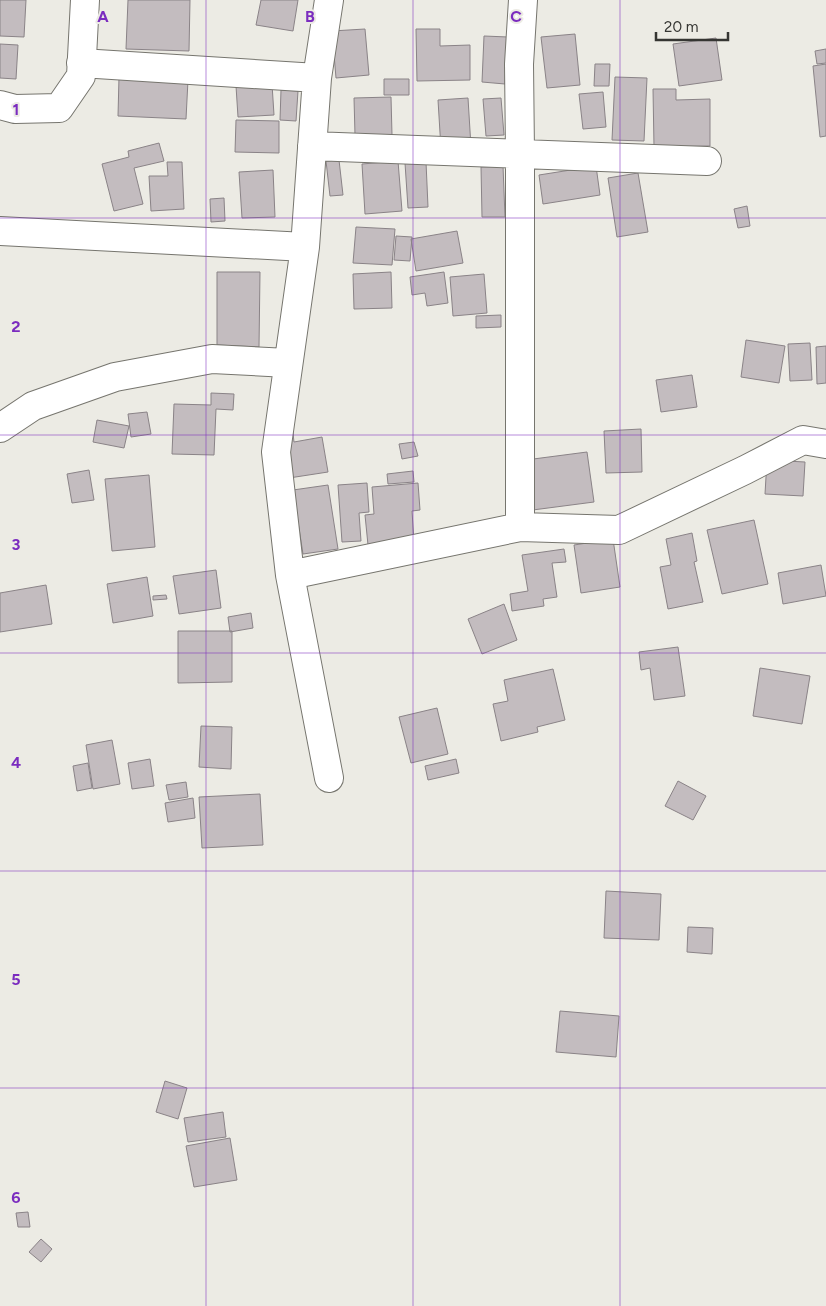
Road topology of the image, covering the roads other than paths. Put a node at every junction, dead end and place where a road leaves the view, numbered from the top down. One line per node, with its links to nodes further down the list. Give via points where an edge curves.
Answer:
1 (86, 0): 4 (street)
2 (330, 0): 5 (street)
3 (523, 0): 8 (street, via 519,64)
4 (82, 62): 5 (street); 6 (street, via 81,76 60,108 14,109)
5 (317, 78): 7 (street)
6 (0, 104)
7 (312, 146): 8 (street); 11 (street)
8 (520, 153): 9 (street); 15 (street)
9 (707, 161)
10 (0, 231): 11 (street)
11 (305, 247): 12 (street)
12 (288, 364): 13 (street, via 212,359 115,378 32,406); 16 (street, via 276,452)
13 (0, 428)
14 (826, 444): 15 (street, via 803,440 619,530)
15 (520, 527): 16 (street)
16 (290, 575): 17 (street)
17 (329, 778)

